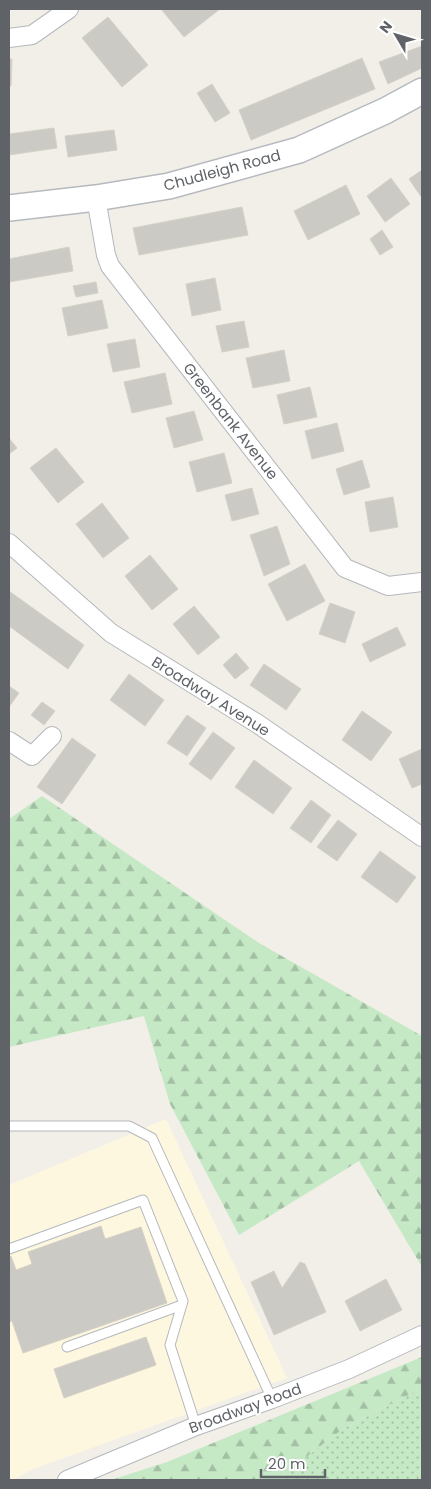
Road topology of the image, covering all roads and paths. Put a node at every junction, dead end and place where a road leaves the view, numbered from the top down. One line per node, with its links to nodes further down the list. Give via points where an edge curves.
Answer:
1 (69, 9): 2 (street, via 32,35)
2 (9, 38)
3 (422, 91): 4 (main road, Chudleigh Road, via 299,150 169,186)
4 (96, 198): 5 (main road, Chudleigh Road); 7 (street, Greenbank Avenue, via 110,266 345,568 388,586)
5 (9, 208)
6 (9, 543): 10 (street, Broadway Avenue, via 112,634 258,724)
7 (422, 582)
8 (52, 736): 9 (street, via 32,756)
9 (9, 741)
10 (422, 837)
11 (9, 1126): 16 (lane, via 129,1126 152,1138)
12 (9, 1249): 13 (lane, via 143,1200)
13 (182, 1305): 15 (lane); 17 (lane, via 170,1345)
14 (422, 1335): 16 (street, Broadway Road, via 349,1369)
15 (67, 1347)
16 (272, 1399): 17 (street, Broadway Road)
17 (196, 1426): 18 (street, Broadway Road)
18 (67, 1480)

